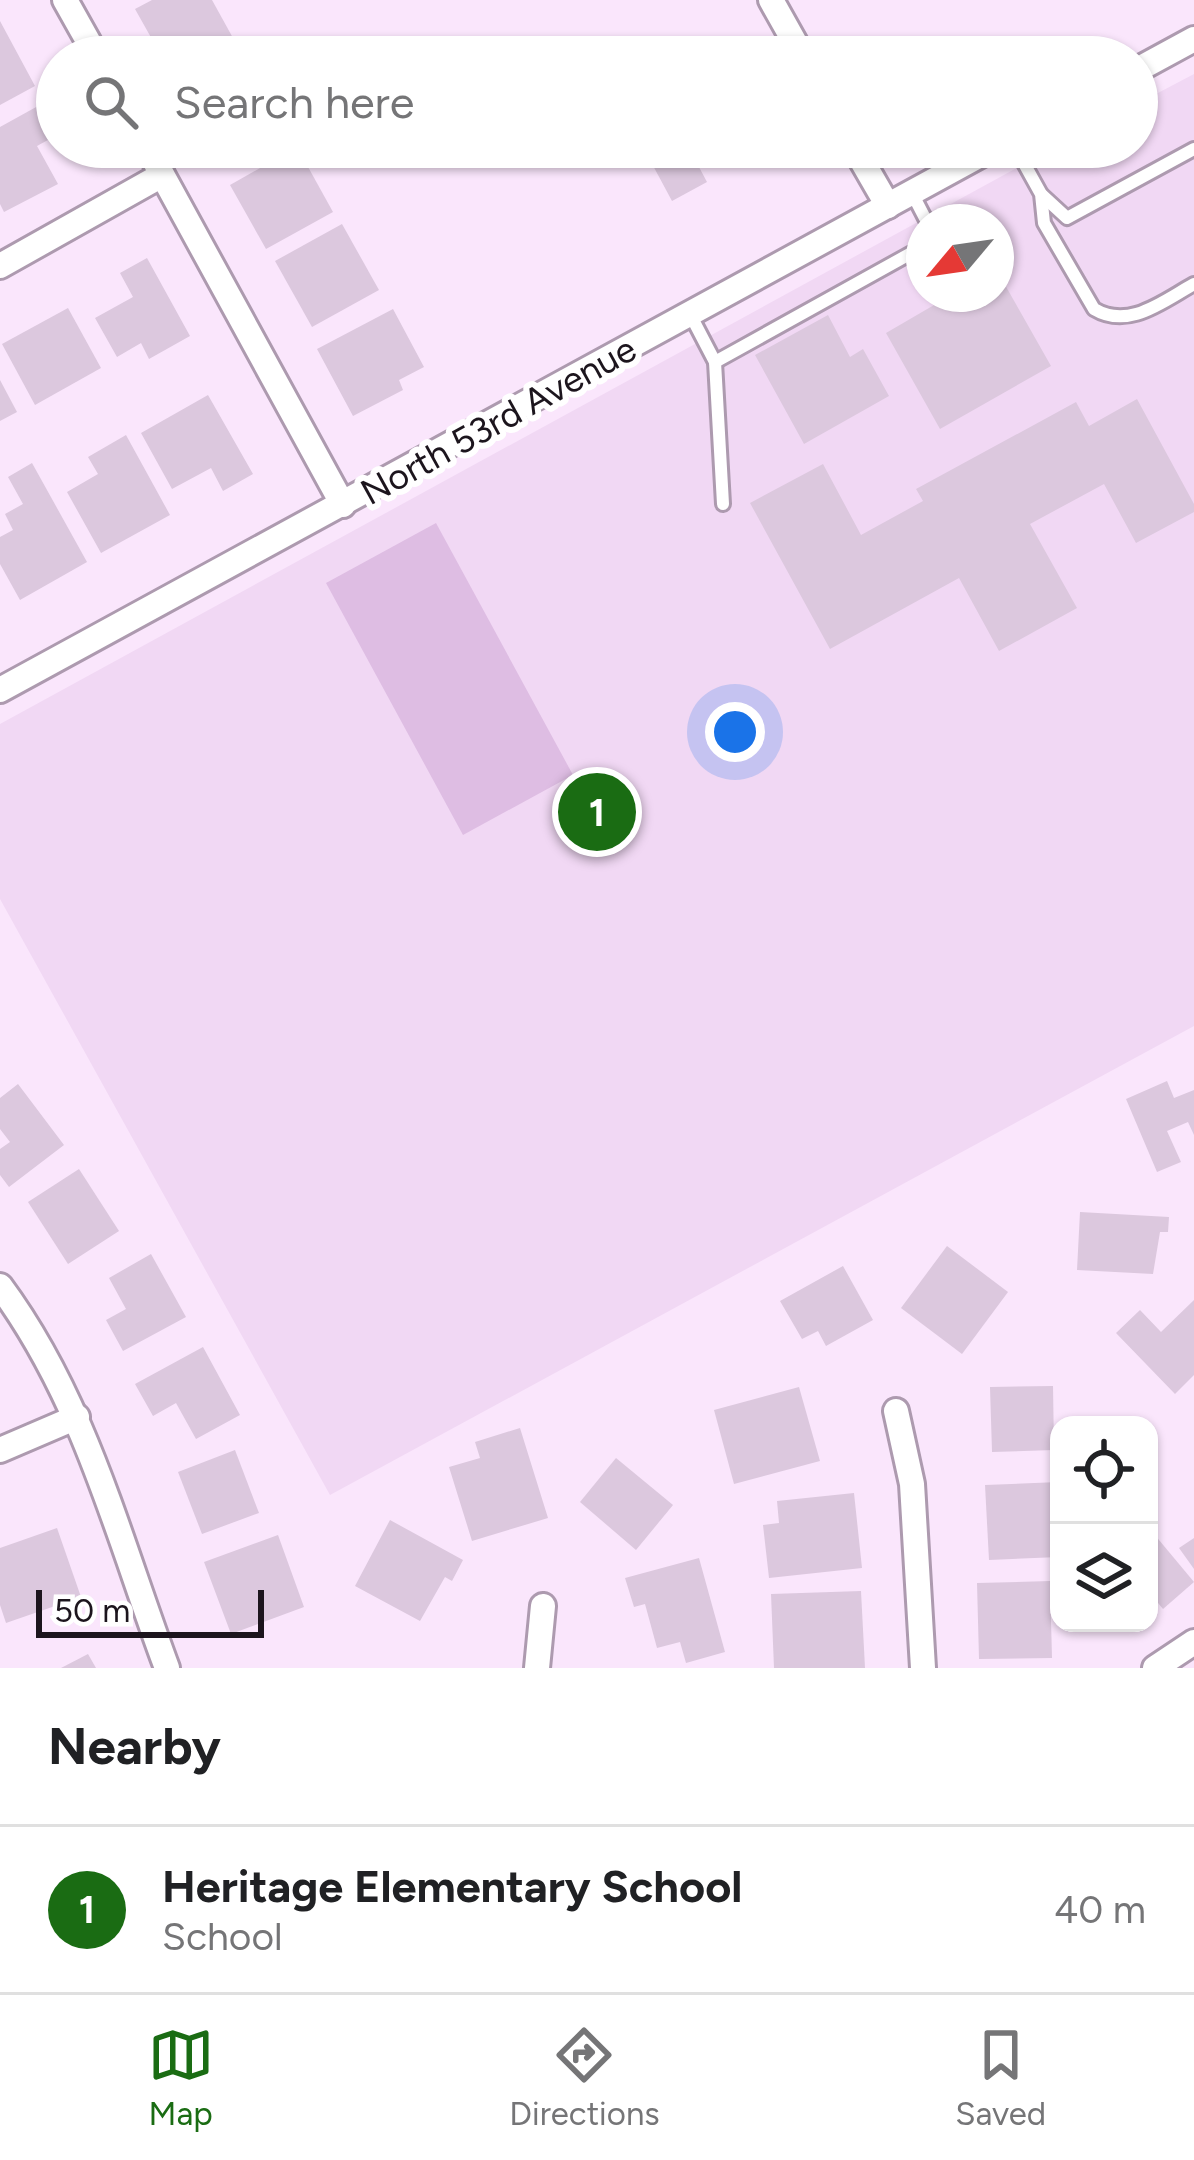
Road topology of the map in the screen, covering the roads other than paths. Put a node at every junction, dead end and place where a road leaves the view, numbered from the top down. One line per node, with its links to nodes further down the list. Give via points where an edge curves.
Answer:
1 (65, 0): 3 (street)
2 (771, 0): 4 (street)
3 (85, 36)
4 (791, 36)
5 (1194, 39): 6 (street)
6 (1158, 59)
7 (1194, 149): 14 (lane, via 1066,218)
8 (158, 168): 12 (street)
9 (866, 168): 16 (street)
10 (957, 168): 13 (street, North 53rd Avenue)
11 (1027, 168): 14 (lane)
12 (162, 176): 18 (street); 23 (street)
13 (912, 193): 15 (lane); 16 (street, North 53rd Avenue)
14 (1041, 194): 19 (lane, via 1044,223 1104,315 1130,316)
15 (918, 204)
16 (888, 206): 20 (street, North 53rd Avenue)
17 (906, 255): 21 (lane)
18 (0, 266)
19 (1194, 284)
20 (690, 314): 21 (lane); 23 (street, North 53rd Avenue)
21 (715, 362): 22 (lane)
22 (723, 504)
23 (343, 505): 24 (street, North 53rd Avenue)
24 (0, 689)
25 (0, 1286): 27 (street)
26 (896, 1411): 33 (street, via 912,1484)
27 (77, 1418): 28 (street); 31 (street)
28 (0, 1450)
29 (543, 1606): 32 (street)
30 (1194, 1642): 34 (street)
31 (167, 1668)
32 (537, 1668)
33 (923, 1668)
34 (1155, 1668)

